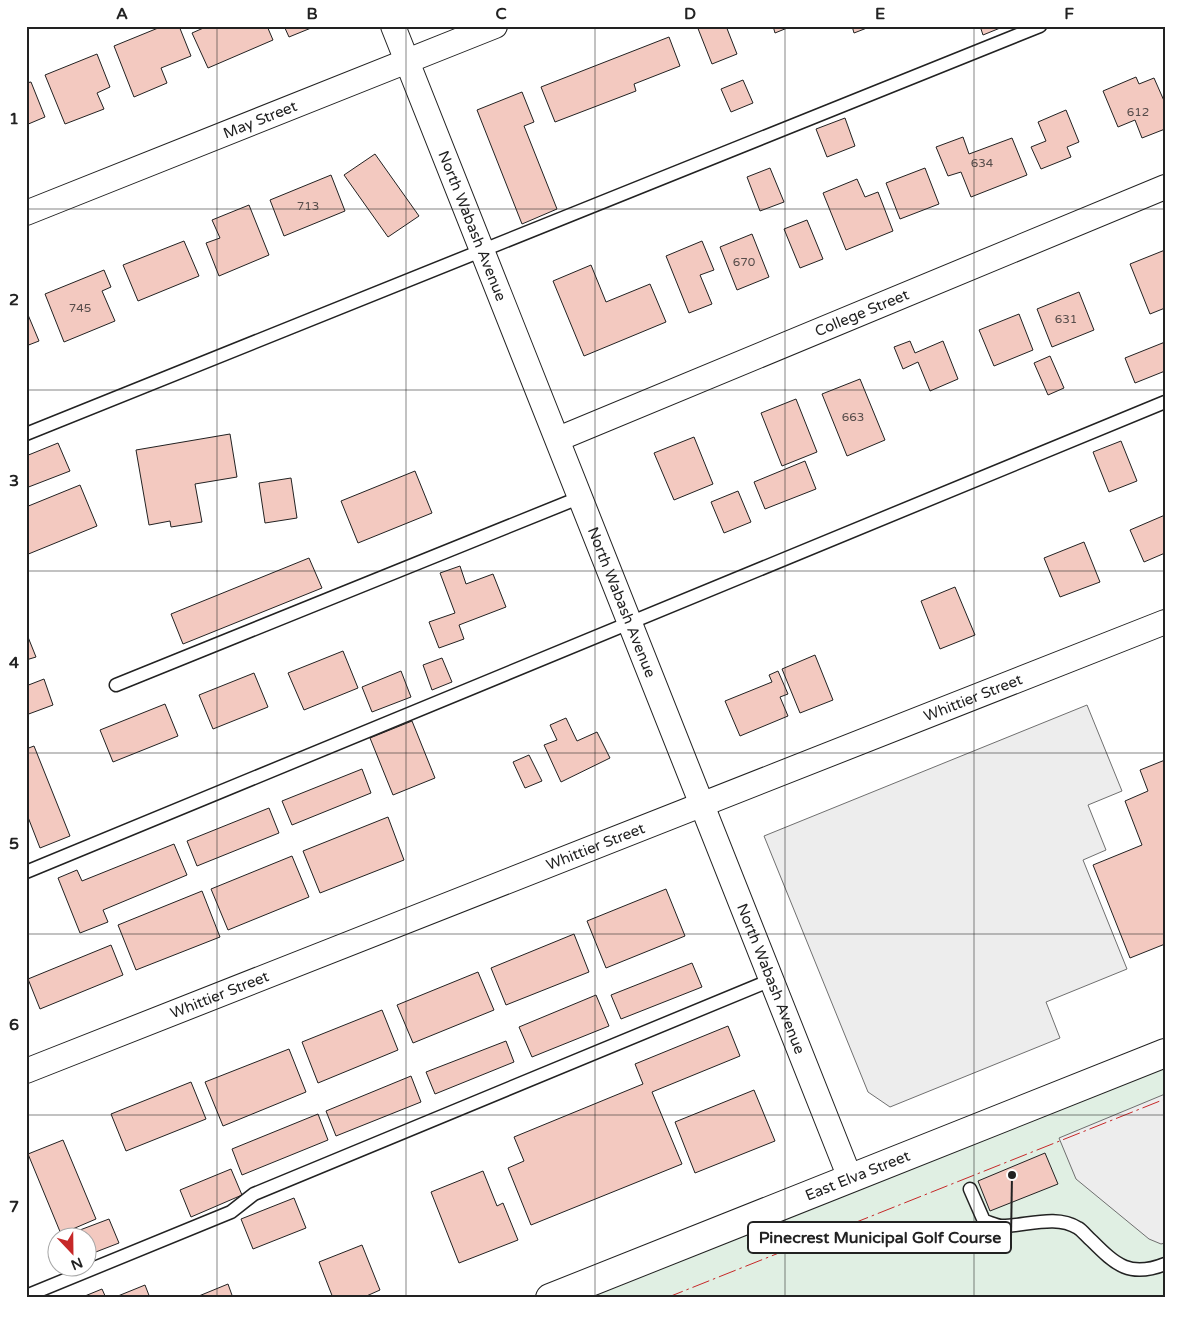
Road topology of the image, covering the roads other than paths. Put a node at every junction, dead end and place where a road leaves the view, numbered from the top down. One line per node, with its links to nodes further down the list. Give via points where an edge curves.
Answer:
1 (393, 26): 4 (street, North Wabash Avenue)
2 (495, 26): 4 (street, May Street)
3 (1040, 26): 7 (lane)
4 (408, 62): 6 (street, May Street); 7 (street, North Wabash Avenue)
5 (1165, 187): 10 (street, College Street)
6 (26, 213)
7 (482, 251): 9 (lane); 10 (street, North Wabash Avenue)
8 (1165, 402): 12 (lane)
9 (26, 434)
10 (558, 439): 11 (street, North Wabash Avenue)
11 (581, 497): 12 (street, North Wabash Avenue); 14 (lane)
12 (629, 622): 15 (street, North Wabash Avenue); 16 (lane)
13 (1165, 622): 15 (street, Whittier Street)
14 (116, 685)
15 (701, 804): 17 (street, North Wabash Avenue); 19 (street, Whittier Street)
16 (26, 872)
17 (771, 980): 20 (street, North Wabash Avenue); 23 (lane, via 254,1194 231,1212)
18 (1165, 1053): 20 (street, East Elva Street)
19 (26, 1072)
20 (850, 1178): 24 (street, East Elva Street)
21 (970, 1190): 22 (lane, via 984,1221 1000,1226 1065,1223 1078,1228 1114,1263 1134,1271)
22 (1165, 1264)
23 (26, 1296)
24 (550, 1298)

